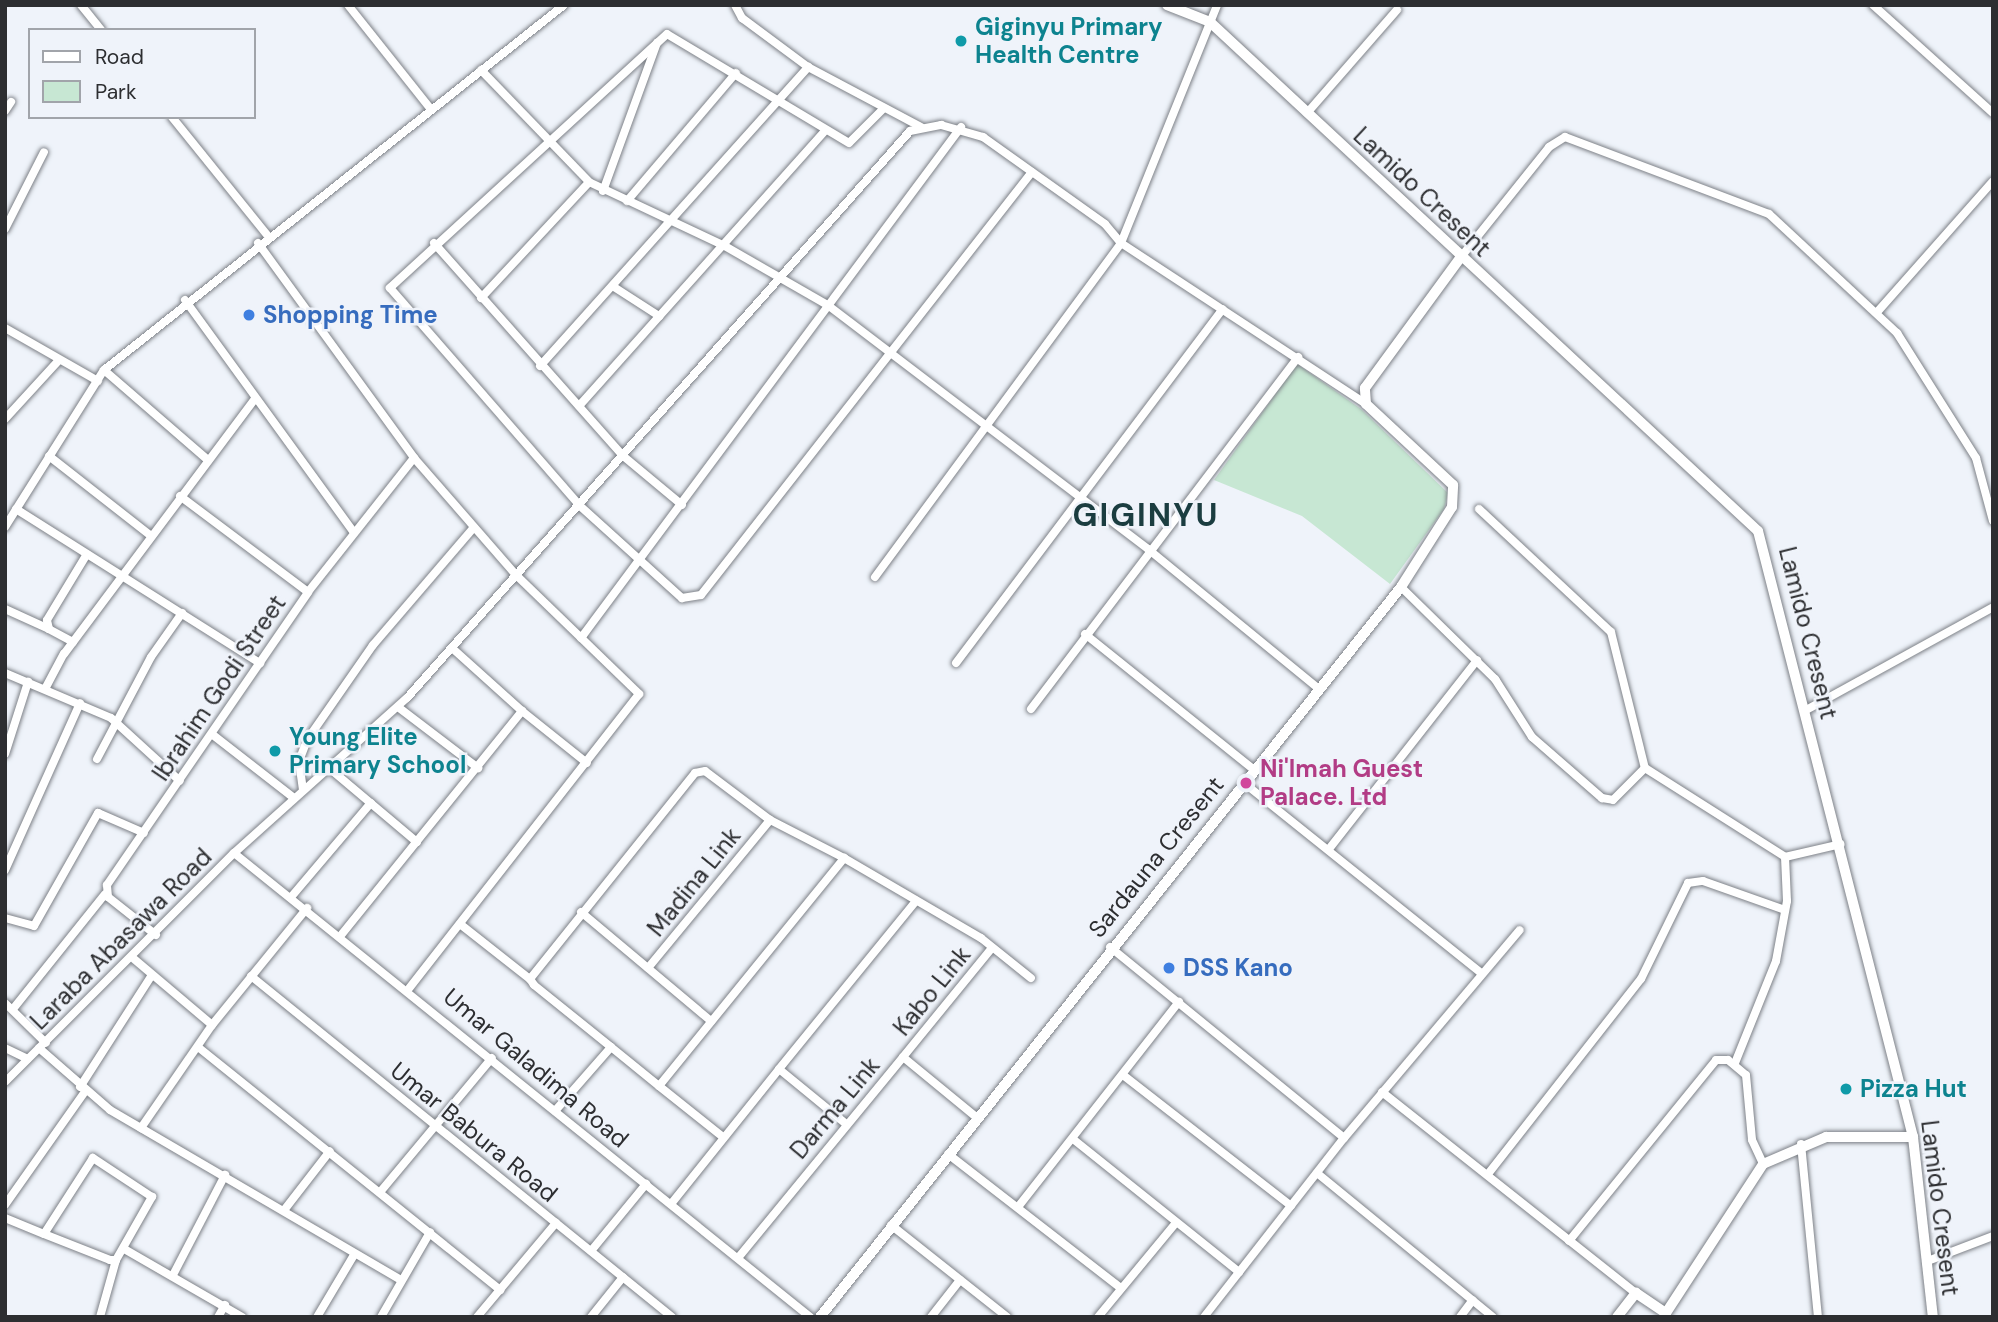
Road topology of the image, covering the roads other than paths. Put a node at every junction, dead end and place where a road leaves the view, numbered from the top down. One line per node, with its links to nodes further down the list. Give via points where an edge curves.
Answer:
1 (81, 5): 10 (street)
2 (348, 5): 17 (street)
3 (564, 5): 13 (street)
4 (735, 5): 12 (street, via 742,18)
5 (1167, 5): 9 (street, Lamido Cresent)
6 (1217, 5): 9 (street)
7 (1873, 5): 21 (street)
8 (1396, 10): 20 (street)
9 (1210, 22): 20 (street, Lamido Cresent); 38 (street)
10 (99, 28)
11 (658, 40): 14 (street, via 674,35); 26 (street); 31 (street)
12 (808, 67): 15 (street); 18 (street)
13 (481, 70): 17 (street); 26 (street)
14 (736, 73): 15 (street); 32 (street)
15 (781, 100): 25 (street); 33 (street)
16 (11, 102): 19 (street)
17 (430, 108): 35 (street)
18 (884, 108): 23 (street); 25 (street, via 854,143)
19 (5, 111)
20 (1307, 113): 40 (street, Lamido Cresent)
21 (1992, 113)
22 (174, 119): 35 (street)
23 (921, 127): 24 (street); 41 (street, Laraba Abasawa Road, via 901,139)
24 (961, 127): 28 (street); 45 (street)
25 (826, 130): 39 (street)
26 (545, 144): 30 (street); 37 (street)
27 (44, 152): 34 (street)
28 (1032, 172): 38 (street, via 1105,223); 50 (street)
29 (1993, 181): 47 (street)
30 (589, 182): 31 (street); 43 (street)
31 (603, 191): 32 (street)
32 (626, 201): 33 (street)
33 (673, 222): 39 (street); 42 (street)
34 (5, 229)
35 (268, 236): 36 (street)
36 (258, 243): 44 (street); 63 (street)
37 (434, 243): 43 (street); 67 (street, via 395,280 392,296)
38 (1121, 243): 46 (street); 60 (street)
39 (723, 245): 41 (street); 48 (street)
40 (1461, 257): 47 (street, via 1549,147 1565,137 1583,139 1769,214); 57 (street, via 1373,373); 102 (street, Lamido Cresent, via 1758,531)
41 (779, 274): 45 (street); 61 (street, Laraba Abasawa Road)
42 (614, 287): 48 (street); 53 (street)
43 (481, 298): 53 (street)
44 (185, 300): 54 (street); 56 (street)
45 (829, 306): 50 (street); 68 (street)
46 (1223, 309): 51 (street); 65 (street)
47 (1879, 310): 71 (street, via 1964,434 1984,480)
48 (659, 316): 58 (street)
49 (5, 328): 52 (street)
50 (891, 355): 60 (street); 78 (street, via 701,595 682,598)
51 (1298, 358): 57 (street); 76 (street)
52 (60, 360): 55 (street); 59 (street)
53 (540, 366): 58 (street)
54 (104, 370): 55 (street); 64 (street)
55 (98, 382): 62 (street)
56 (255, 399): 64 (street); 74 (street)
57 (1366, 404): 82 (street, Sardauna Cresent, via 1452,485 1456,496)
58 (579, 406): 61 (street)
59 (5, 419)
60 (988, 425): 65 (street); 81 (street)
61 (622, 454): 67 (street, Laraba Abasawa Road); 68 (street)
62 (49, 456): 69 (street); 75 (street)
63 (414, 458): 73 (street); 74 (street, Ibrahim Godi Street)
64 (208, 460): 66 (street)
65 (1079, 495): 76 (street); 94 (street)
66 (180, 496): 75 (street); 83 (street)
67 (579, 505): 78 (street); 80 (street, Laraba Abasawa Road)
68 (682, 505): 78 (street)
69 (16, 509): 72 (street); 77 (street)
70 (1479, 509): 111 (street, via 1611,632)
71 (1993, 521)
72 (5, 527)
73 (474, 527): 80 (street); 115 (street, via 373,645 307,740 299,761)
74 (353, 531): 83 (street, Ibrahim Godi Street)
75 (151, 536): 79 (street)
76 (1148, 549): 88 (street); 98 (street)
77 (87, 554): 79 (street); 87 (street, via 47,620)
78 (640, 563): 89 (street)
79 (123, 576): 86 (street); 90 (street)
80 (517, 576): 89 (street); 91 (street, Laraba Abasawa Road)
81 (875, 577)
82 (1401, 586): 92 (street); 98 (street, Sardauna Cresent)
83 (307, 592): 93 (street, Ibrahim Godi Street)
84 (1993, 607): 102 (street)
85 (5, 609): 87 (street)
86 (182, 613): 93 (street); 104 (street)
87 (49, 628): 90 (street)
88 (1085, 634): 101 (street); 112 (street)
89 (581, 638): 108 (street, via 639,694)
90 (73, 642): 97 (street)
91 (452, 648): 100 (street, Laraba Abasawa Road); 103 (street)
92 (1477, 660): 111 (street, via 1532,737 1608,801); 122 (street)
93 (260, 663): 105 (street, Ibrahim Godi Street)
94 (956, 663)
95 (5, 673): 96 (street)
96 (28, 682): 97 (street); 106 (street)
97 (45, 689): 99 (street)
98 (1319, 689): 112 (street, Sardauna Cresent)
99 (80, 703): 104 (street); 126 (street)
100 (398, 707): 109 (street, Laraba Abasawa Road); 110 (street)
101 (1031, 709)
102 (1806, 710): 121 (street, Lamido Cresent)
103 (523, 711): 108 (street); 110 (street)
104 (114, 720): 107 (street); 113 (street)
105 (213, 735): 113 (street, Ibrahim Godi Street); 116 (street)
106 (6, 748)
107 (97, 759)
108 (587, 763): 134 (street)
109 (329, 768): 115 (street, Laraba Abasawa Road); 117 (street)
110 (478, 768): 120 (street)
111 (1645, 768): 125 (street)
112 (1254, 770): 114 (street, Sardauna Cresent)
113 (180, 781): 119 (street, Ibrahim Godi Street)
114 (1244, 783): 122 (street); 138 (street, Sardauna Cresent)
115 (303, 790): 116 (street, Laraba Abasawa Road)
116 (294, 798): 123 (street, Laraba Abasawa Road)
117 (371, 803): 120 (street); 128 (street)
118 (770, 820): 124 (street); 132 (street, via 705,771 695,773); 141 (street, Madina Link)
119 (144, 833): 127 (street, Ibrahim Godi Street); 133 (street, via 98,813 34,926)
120 (417, 842): 136 (street)
121 (1841, 844): 125 (street); 173 (street, Lamido Cresent)
122 (1329, 849): 142 (street)
123 (234, 853): 128 (street, Umar Galadima Road); 137 (street, Laraba Abasawa Road)
124 (844, 858): 129 (street); 151 (street)
125 (1785, 858): 131 (street)
126 (6, 867)
127 (105, 894): 137 (street); 150 (street, Ibrahim Godi Street)
128 (292, 896): 130 (street, Umar Galadima Road)
129 (916, 901): 139 (street); 161 (street)
130 (307, 908): 136 (street, Umar Galadima Road); 144 (street)
131 (1782, 909): 160 (street, via 1776,961); 181 (street, via 1703,881 1688,883 1641,979)
132 (581, 912): 141 (street); 146 (street)
133 (5, 918)
134 (460, 924): 146 (street); 147 (street)
135 (1520, 930): 142 (street)
136 (342, 934): 147 (street, Umar Galadima Road)
137 (156, 935): 140 (street, Laraba Abasawa Road)
138 (1110, 947): 148 (street); 168 (street, Sardauna Cresent)
139 (990, 949): 145 (street); 157 (street, Kabo Link)
140 (134, 959): 143 (street); 153 (street, Laraba Abasawa Road)
141 (648, 968): 151 (street)
142 (1480, 973): 166 (street)
143 (152, 975): 152 (street); 165 (street)
144 (251, 976): 152 (street); 170 (street, Umar Babura Road)
145 (1031, 978)
146 (530, 979): 155 (street)
147 (409, 988): 158 (street, Umar Galadima Road)
148 (1179, 1002): 162 (street); 174 (street)
149 (5, 1003): 150 (street)
150 (13, 1009): 153 (street)
151 (711, 1021): 164 (street)
152 (212, 1025): 154 (street)
153 (42, 1046): 159 (street, Laraba Abasawa Road); 165 (street)
154 (198, 1047): 171 (street); 177 (street)
155 (611, 1047): 164 (street); 167 (street)
156 (5, 1048): 159 (street)
157 (903, 1057): 168 (street, Darma Link); 169 (street, Darma Link)
158 (492, 1058): 167 (street, Umar Galadima Road); 170 (street)
159 (28, 1059): 163 (street, Laraba Abasawa Road)
160 (1735, 1063): 179 (street, via 1746,1075 1752,1140); 197 (street, via 1716,1060 1703,1071)
161 (779, 1069): 169 (street); 172 (street)
162 (1123, 1074): 175 (street); 187 (street)
163 (5, 1082)
164 (659, 1086): 172 (street)
165 (82, 1090): 171 (street); 186 (street)
166 (1382, 1092): 174 (street); 181 (street)
167 (555, 1111): 183 (street, Umar Galadima Road)
168 (976, 1117): 178 (street, Sardauna Cresent)
169 (845, 1123): 201 (street, Darma Link)
170 (435, 1126): 184 (street); 191 (street, Umar Babura Road)
171 (141, 1128): 182 (street)
172 (723, 1137): 185 (street)
173 (1913, 1137): 176 (street, via 1850,1135); 203 (street, Lamido Cresent)
174 (1343, 1138): 180 (street)
175 (1073, 1139): 188 (street); 192 (street)
176 (1801, 1144): 179 (street); 232 (street)
177 (330, 1151): 184 (street); 189 (street)
178 (948, 1154): 188 (street); 193 (street, Sardauna Cresent)
179 (1763, 1164): 214 (street)
180 (1317, 1173): 187 (street); 212 (street)
181 (1488, 1174): 197 (street)
182 (225, 1175): 189 (street); 205 (street)
183 (646, 1184): 185 (street, Umar Galadima Road); 199 (street)
184 (381, 1191): 194 (street)
185 (671, 1204): 201 (street, Umar Galadima Road)
186 (5, 1205)
187 (1291, 1206): 204 (street)
188 (1018, 1207): 209 (street)
189 (285, 1209): 200 (street)
190 (5, 1218): 195 (street)
191 (556, 1223): 199 (street, Umar Babura Road); 210 (street)
192 (1175, 1224): 204 (street); 209 (street)
193 (891, 1225): 208 (street); 224 (street, Sardauna Cresent)
194 (430, 1232): 207 (street); 210 (street)
195 (44, 1234): 198 (street, via 90,1160 97,1159 152,1196); 202 (street)
196 (1993, 1236): 203 (street)
197 (1569, 1241): 211 (street)
198 (126, 1250): 202 (street); 205 (street)
199 (591, 1251): 206 (street, Umar Babura Road)
200 (354, 1255): 207 (street); 218 (street)
201 (738, 1258): 223 (street, Umar Galadima Road)
202 (116, 1260): 215 (street)
203 (1930, 1260): 233 (street, Lamido Cresent)
204 (1239, 1272): 228 (street)
205 (173, 1275): 213 (street)
206 (623, 1277): 221 (street); 222 (street, Umar Babura Road)
207 (401, 1280): 219 (street)
208 (960, 1280): 225 (street); 226 (street)
209 (1121, 1288): 227 (street)
210 (500, 1290): 220 (street)
211 (1636, 1293): 214 (street); 231 (street)
212 (1474, 1300): 229 (street); 230 (street)
213 (225, 1305): 216 (street); 217 (street)
214 (1666, 1315)
215 (100, 1317)
216 (218, 1317)
217 (242, 1317)
218 (317, 1317)
219 (381, 1317)
220 (477, 1317)
221 (591, 1317)
222 (672, 1317)
223 (810, 1317)
224 (820, 1317)
225 (931, 1317)
226 (1007, 1317)
227 (1098, 1317)
228 (1204, 1317)
229 (1460, 1317)
230 (1493, 1317)
231 (1617, 1317)
232 (1818, 1317)
233 (1933, 1317)

